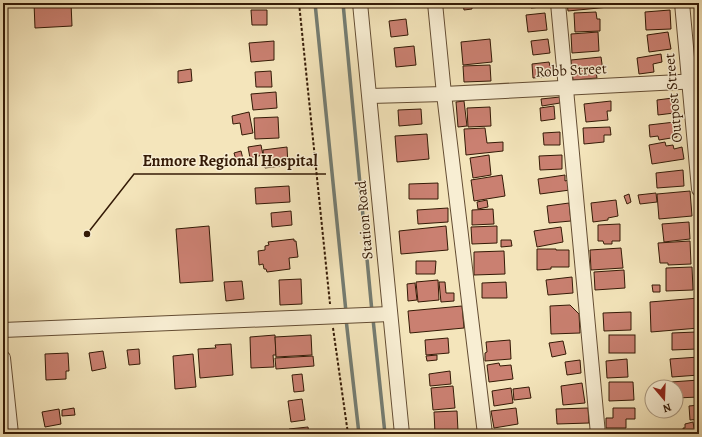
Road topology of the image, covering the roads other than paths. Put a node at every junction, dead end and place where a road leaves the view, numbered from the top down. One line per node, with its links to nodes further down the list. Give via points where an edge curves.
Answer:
1 (360, 3): 8 (street, Station Road)
2 (435, 3): 7 (street)
3 (558, 3): 6 (street)
4 (682, 3): 5 (street, Outpost Street)
5 (694, 81): 6 (street, Robb Street); 9 (street, Outpost Street)
6 (565, 87): 7 (street, Robb Street); 16 (street)
7 (444, 94): 8 (street, Robb Street); 15 (street)
8 (370, 96): 10 (street, Station Road)
9 (699, 189)
10 (390, 314): 11 (street); 14 (street, Station Road)
11 (3, 330)
12 (3, 358): 13 (street)
13 (11, 434)
14 (402, 434)
15 (485, 434)
16 (598, 434)

